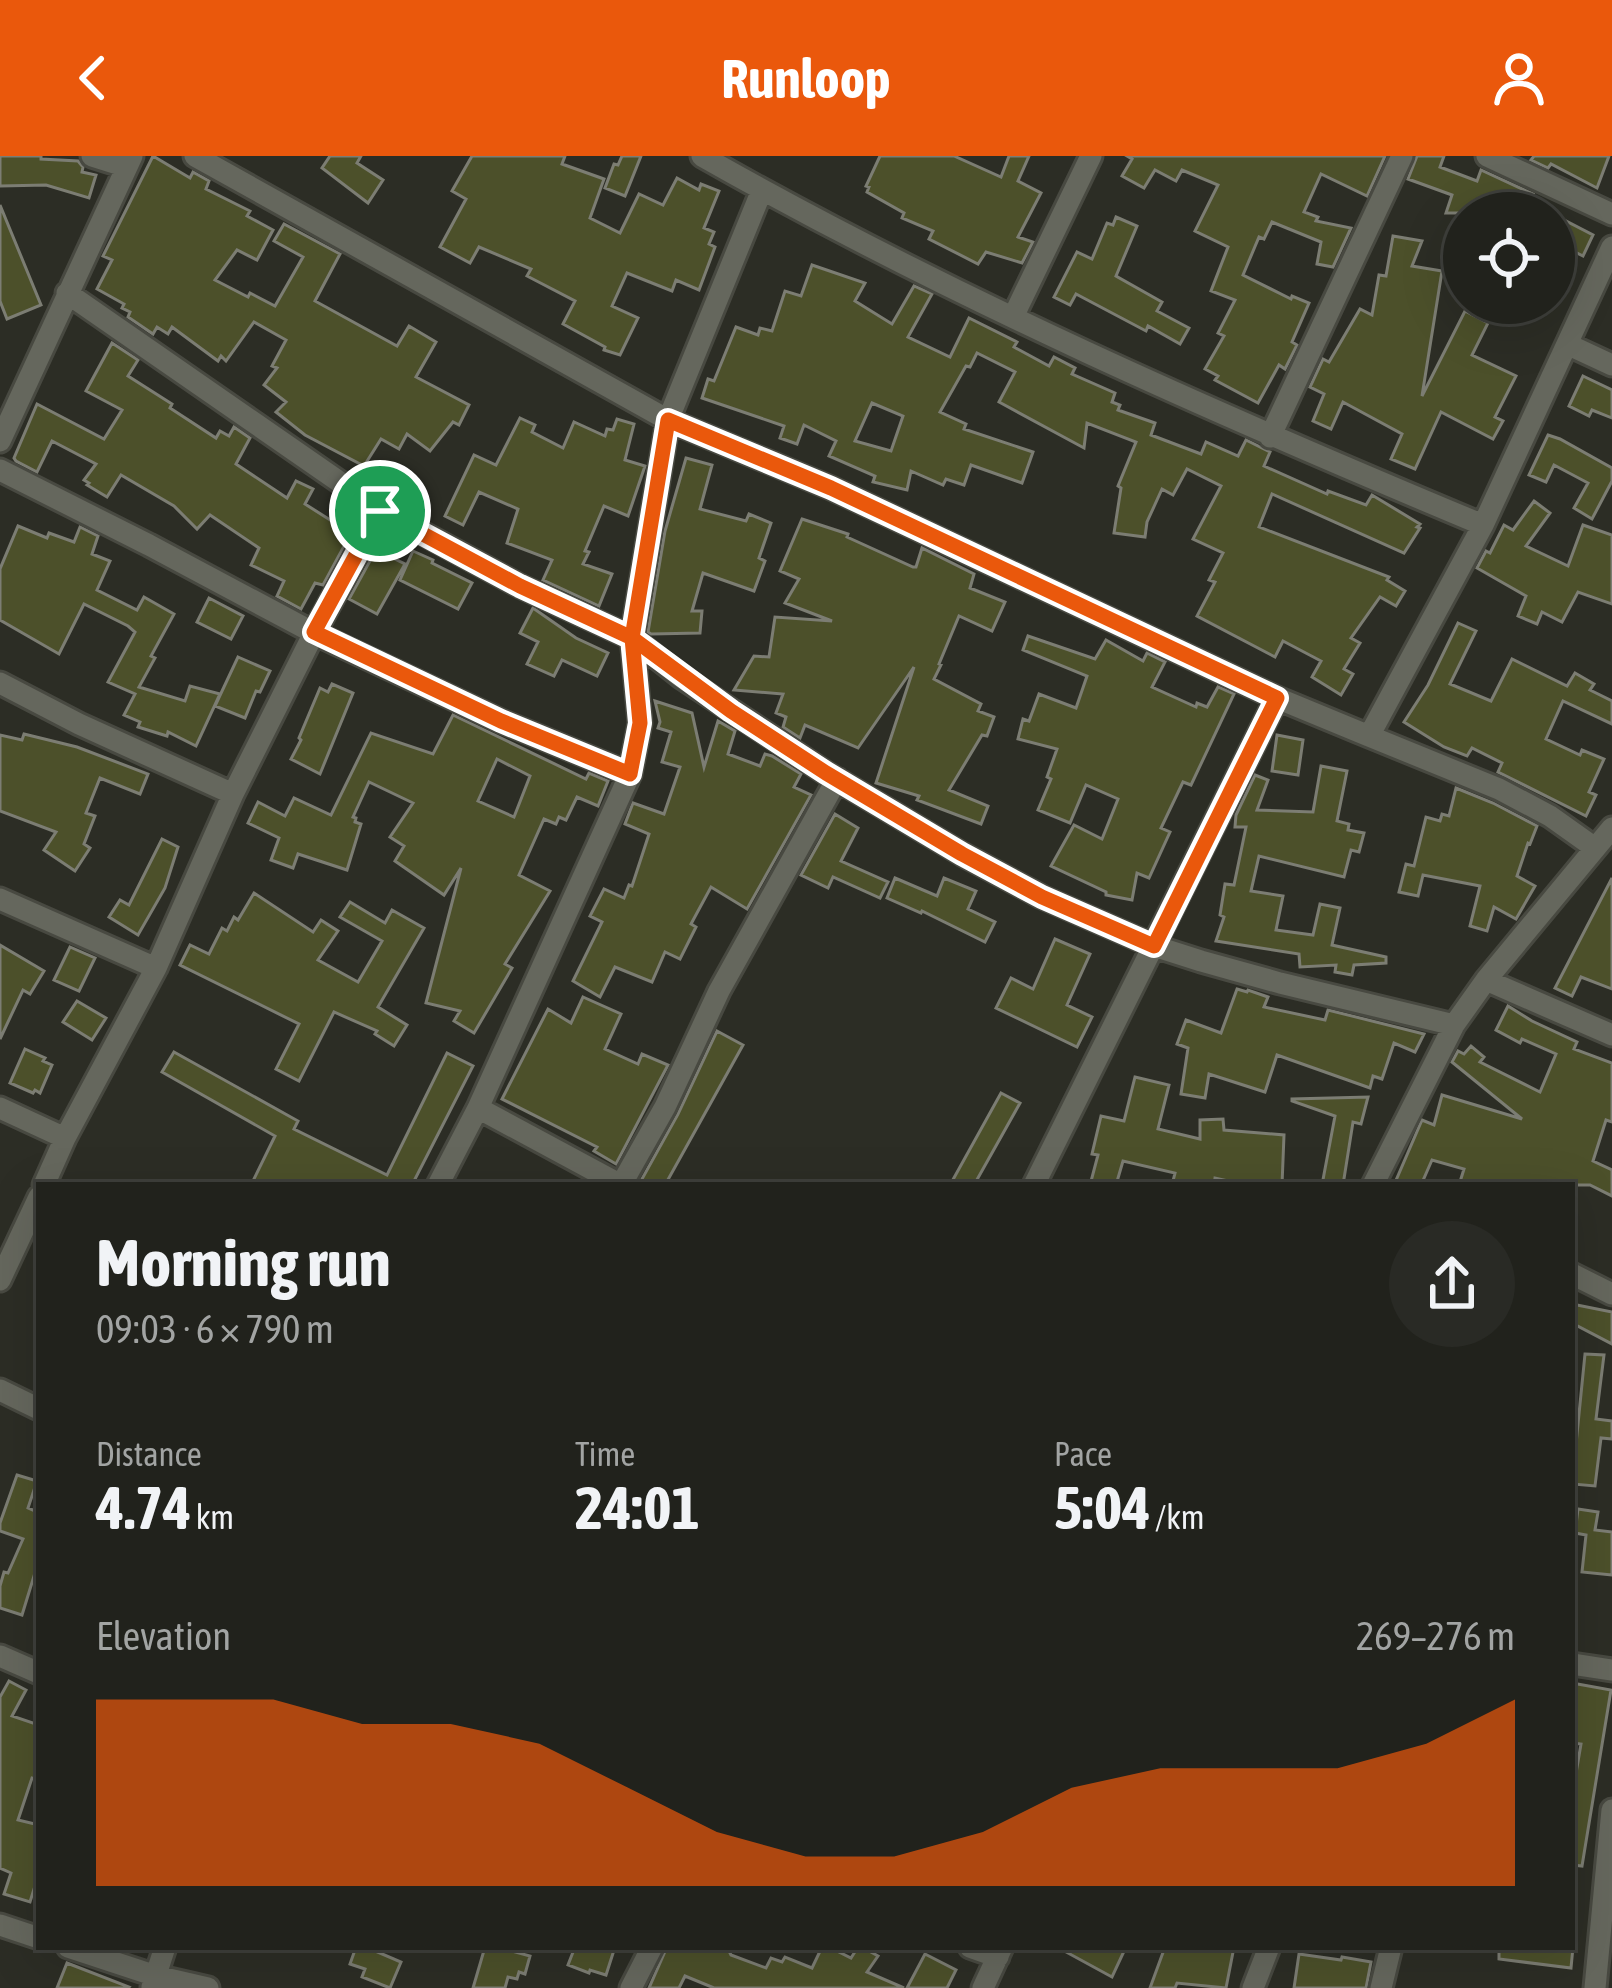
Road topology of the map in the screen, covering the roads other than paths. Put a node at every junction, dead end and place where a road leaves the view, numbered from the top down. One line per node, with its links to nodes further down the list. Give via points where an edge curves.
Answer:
1 (92, 156): 7 (street)
2 (196, 156): 15 (street)
3 (702, 156): 8 (street)
4 (1091, 156): 12 (street)
5 (1402, 156): 16 (street)
6 (1487, 156): 9 (street)
7 (130, 162): 11 (street)
8 (762, 190): 12 (street); 15 (street)
9 (1612, 214)
10 (1612, 247): 13 (street)
11 (67, 293): 17 (street); 19 (street)
12 (1012, 317): 16 (street)
13 (1569, 345): 14 (street); 20 (street)
14 (1612, 364)
15 (668, 420): 22 (street); 24 (street)
16 (1270, 436): 20 (street)
17 (0, 441)
18 (0, 470): 21 (street)
19 (380, 511): 21 (street); 22 (street)
20 (1483, 525): 25 (street)
21 (314, 632): 26 (street); 28 (street)
22 (632, 638): 26 (street, via 640,723); 27 (street)
23 (0, 683): 28 (street)
24 (1277, 698): 25 (street); 32 (street)
25 (1369, 736): 30 (street, via 1499,789)
26 (630, 774): 38 (street)
27 (836, 779): 32 (street, via 1042,897); 43 (street)
28 (233, 794): 33 (street)
29 (1612, 828): 30 (street)
30 (1594, 848): 34 (street)
31 (0, 899): 33 (street)
32 (1154, 946): 35 (street); 44 (street)
33 (155, 968): 39 (street)
34 (1486, 980): 35 (street); 36 (street)
35 (1454, 1025): 45 (street)
36 (1612, 1035)
37 (0, 1108): 39 (street)
38 (478, 1108): 41 (street); 42 (street)
39 (64, 1138): 40 (street)
40 (45, 1182)
41 (440, 1182)
42 (615, 1182)
43 (623, 1182)
44 (1036, 1182)
45 (1375, 1182)
46 (33, 1227): 48 (street)
47 (1575, 1276): 49 (street)
48 (0, 1280)
49 (1612, 1294)
50 (0, 1390): 51 (street)
51 (36, 1408)
52 (0, 1656): 55 (street)
53 (1575, 1664): 54 (street)
54 (1612, 1670)
55 (36, 1672)
56 (1612, 1810): 71 (street)
57 (0, 1925): 58 (street)
58 (36, 1937)
59 (75, 1950): 65 (street)
60 (164, 1950): 65 (street)
61 (651, 1950): 67 (street)
62 (1269, 1950): 69 (street)
63 (1390, 1950): 70 (street)
64 (1000, 1952): 68 (street)
65 (154, 1982): 66 (street)
66 (208, 1988)
67 (632, 1988)
68 (983, 1988)
69 (1253, 1988)
70 (1386, 1988)
71 (1595, 1988)

